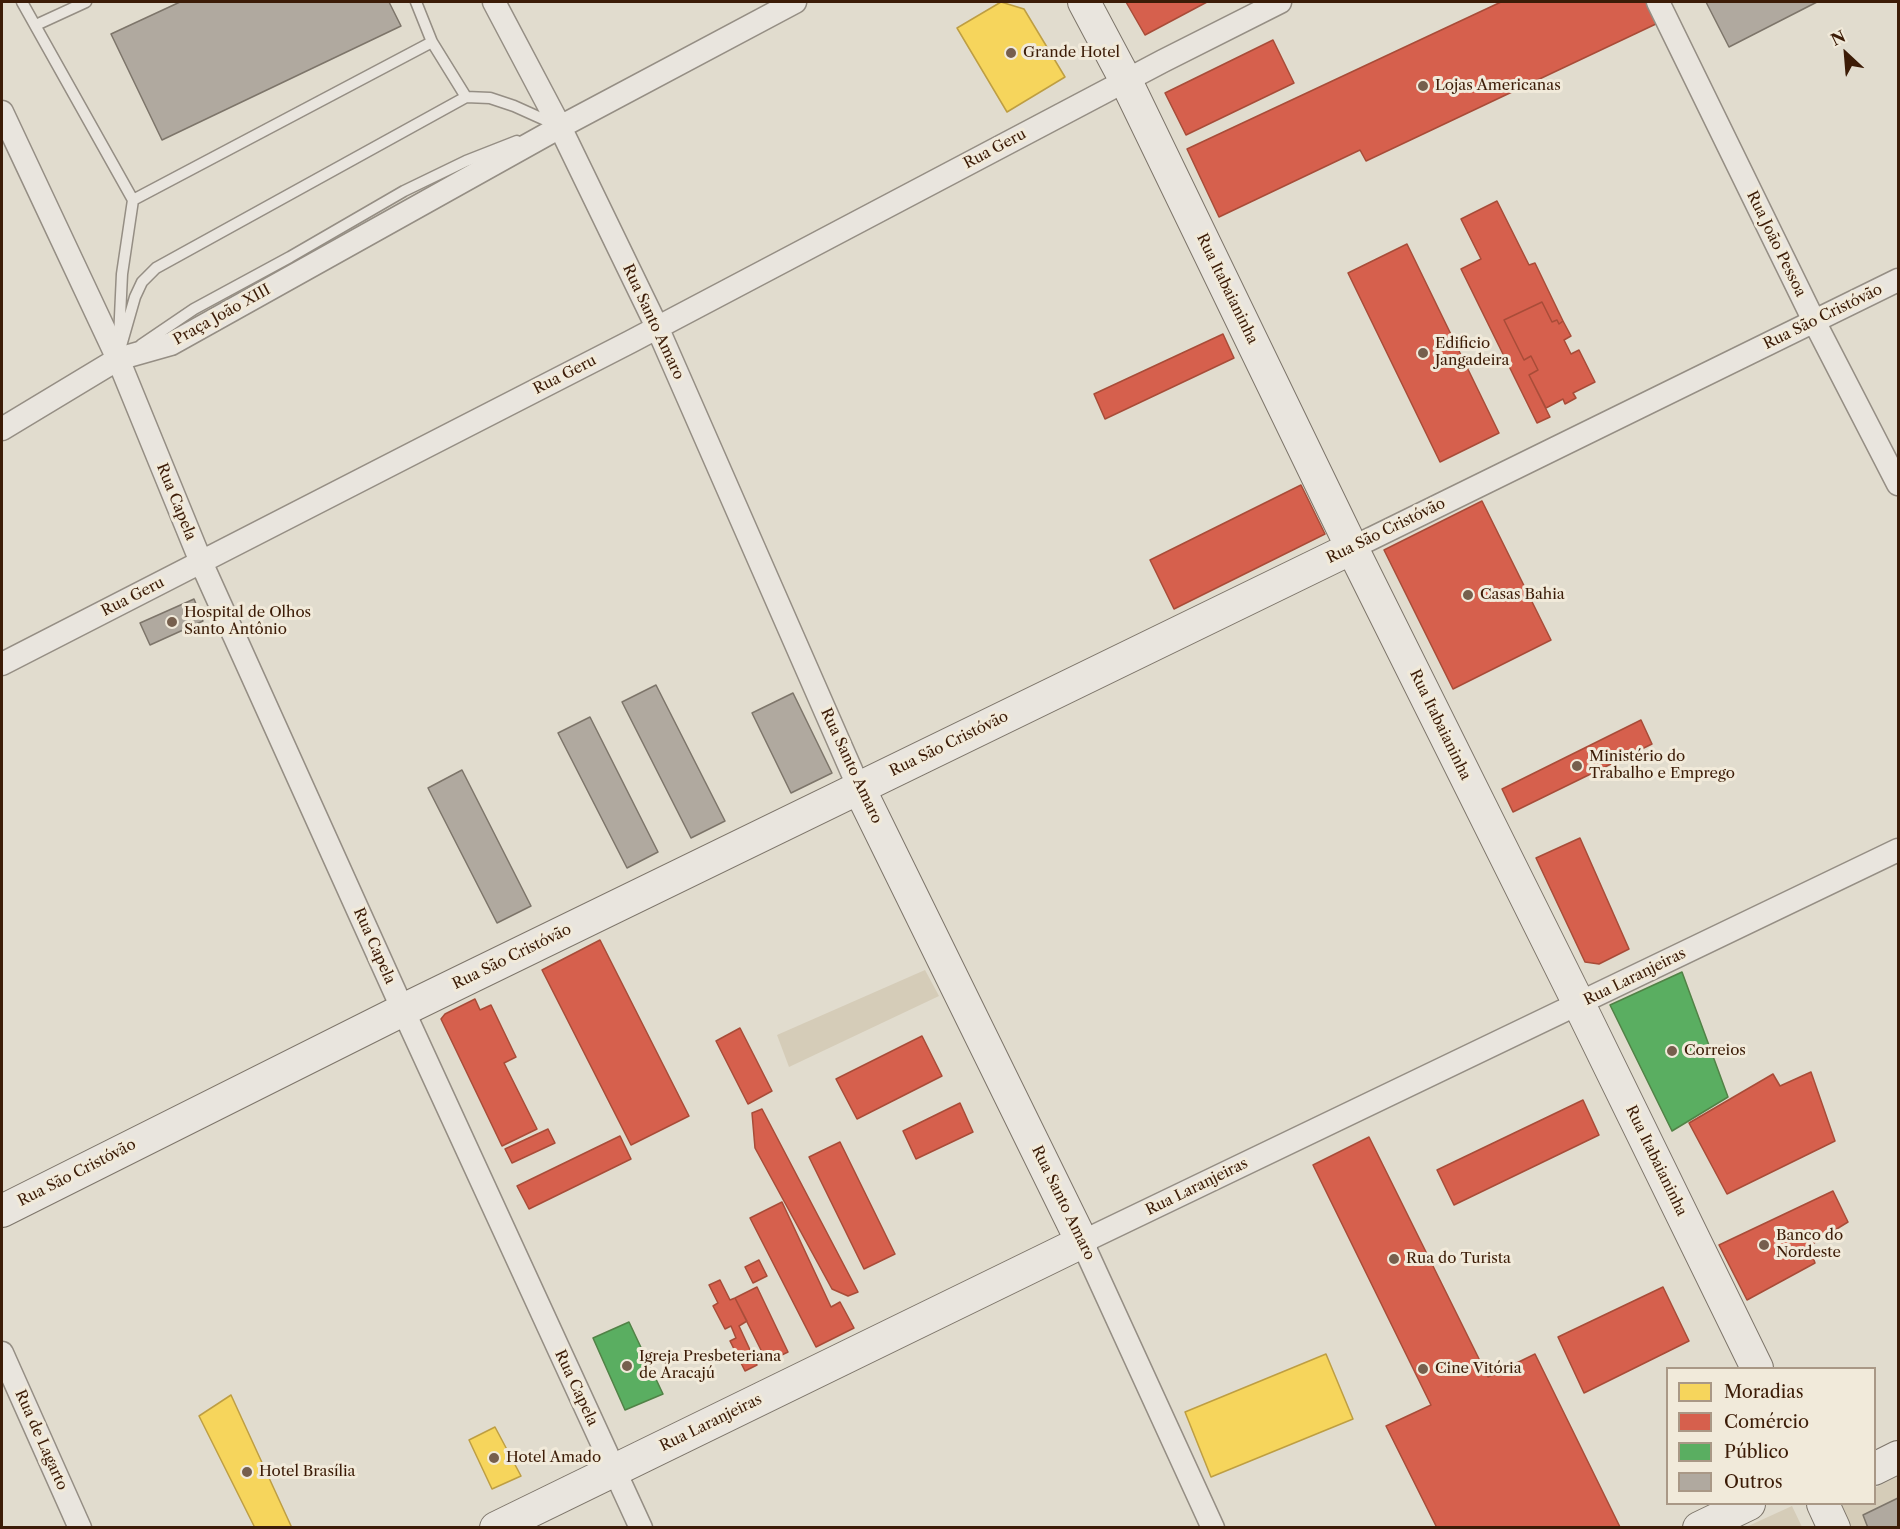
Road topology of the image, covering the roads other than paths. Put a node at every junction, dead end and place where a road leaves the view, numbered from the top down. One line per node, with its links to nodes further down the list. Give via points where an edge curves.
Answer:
1 (22, 2): 9 (lane)
2 (86, 2): 9 (lane)
3 (416, 2): 10 (lane)
4 (494, 2): 14 (street, Rua Santo Amaro)
5 (795, 2): 14 (street, Praça João XIII)
6 (1280, 2): 11 (street, Rua Geru)
7 (1658, 2): 17 (street, Rua João Pessoa)
8 (1083, 3): 11 (street, Rua Itabaianinha)
9 (36, 25): 15 (lane)
10 (432, 42): 12 (lane); 15 (lane)
11 (1126, 81): 18 (street, Rua Geru); 22 (street, Rua Itabaianinha)
12 (466, 98): 14 (lane, via 490,98); 19 (lane, via 156,268 142,282 135,297)
13 (2, 112): 19 (street)
14 (560, 127): 18 (street, Rua Santo Amaro); 19 (street, Praça João XIII, via 171,344)
15 (133, 200): 19 (lane, via 122,274)
16 (1899, 280): 17 (street, Rua São Cristóvão)
17 (1814, 321): 21 (street, Rua João Pessoa); 22 (street, Rua São Cristóvão)
18 (657, 327): 23 (street, Rua Geru); 25 (street, Rua Santo Amaro)
19 (118, 359): 20 (street, Praça João XIII); 23 (street, Rua Capela)
20 (2, 429)
21 (1899, 484)
22 (1352, 548): 25 (street, Rua São Cristóvão); 27 (street, Rua Itabaianinha)
23 (201, 562): 24 (street, Rua Geru); 28 (street, Rua Capela)
24 (2, 664)
25 (859, 788): 28 (street, Rua São Cristóvão); 30 (street, Rua Santo Amaro)
26 (1899, 850): 27 (street, Rua Laranjeiras)
27 (1579, 1004): 30 (street, Rua Laranjeiras); 32 (street, Rua Itabaianinha)
28 (403, 1010): 29 (street, Rua São Cristóvão); 35 (street, Rua Capela)
29 (2, 1211)
30 (1082, 1242): 35 (street, Rua Laranjeiras); 41 (street, Rua Santo Amaro)
31 (2, 1353): 38 (street, Rua de Lagarto)
32 (1757, 1367)
33 (1899, 1457): 34 (street)
34 (1876, 1468)
35 (614, 1471): 39 (street, Rua Laranjeiras); 40 (street, Rua Capela)
36 (1745, 1505): 42 (street)
37 (1824, 1505): 43 (street)
38 (80, 1527)
39 (496, 1527)
40 (641, 1527)
41 (1213, 1527)
42 (1699, 1527)
43 (1834, 1527)

